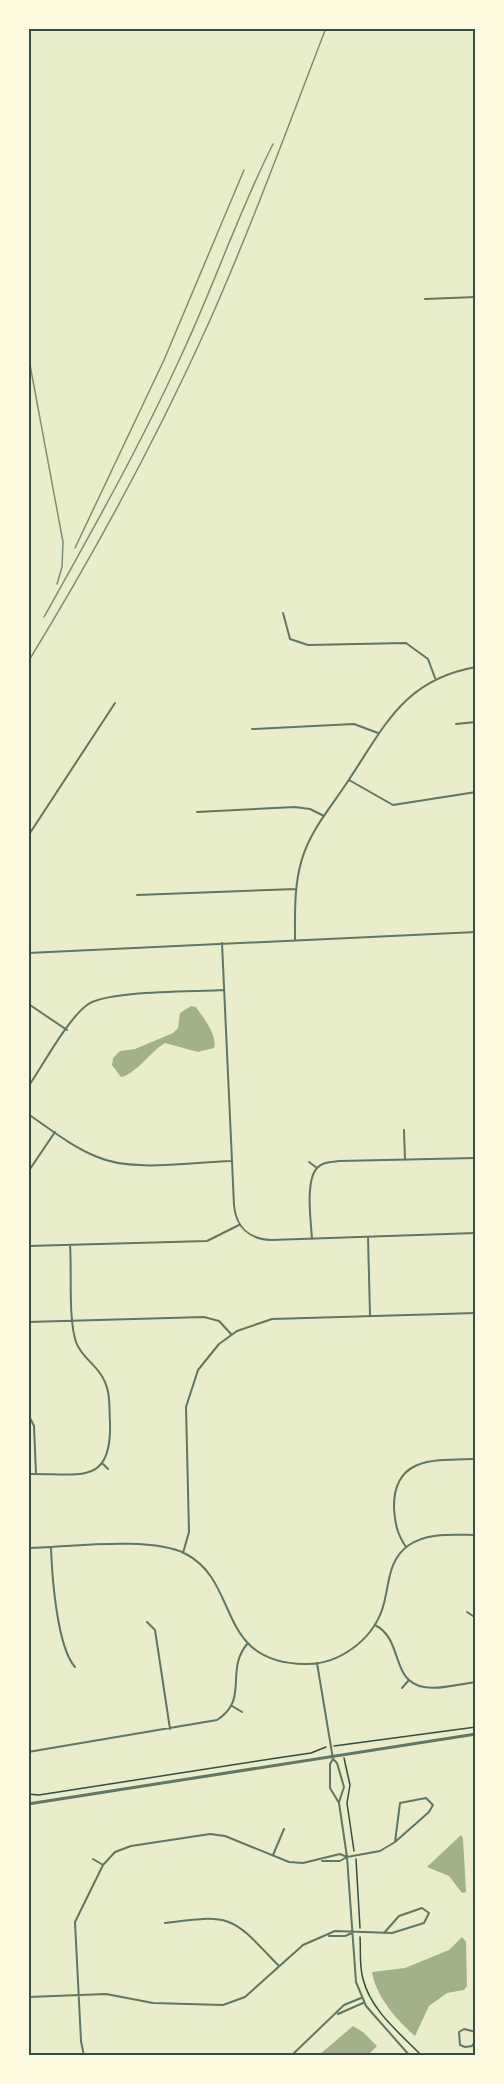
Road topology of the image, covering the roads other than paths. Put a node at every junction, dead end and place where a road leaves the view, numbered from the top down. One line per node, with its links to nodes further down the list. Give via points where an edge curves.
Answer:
1 (475, 28): 2 (main road)
2 (476, 40)
3 (476, 297): 4 (street)
4 (425, 299)
5 (283, 613): 7 (street, via 290,639 298,643 406,643 428,659)
6 (476, 668): 7 (street)
7 (436, 679): 12 (street, via 403,701)
8 (115, 703): 17 (street)
9 (476, 722): 10 (street)
10 (456, 724)
11 (252, 729): 12 (street, via 354,724)
12 (378, 733): 13 (street)
13 (349, 780): 14 (street, via 393,805); 16 (street)
14 (476, 792)
15 (197, 812): 16 (street, via 295,807)
16 (324, 816): 18 (street, via 306,848)
17 (28, 836)
18 (296, 889): 19 (street); 21 (street)
19 (137, 895)
20 (476, 932): 21 (street)
21 (295, 940): 22 (street)
22 (222, 944): 23 (street); 24 (street)
23 (28, 953)
24 (224, 990): 26 (street, via 101,998 85,1006); 33 (street)
25 (30, 1005): 26 (street)
26 (67, 1030): 27 (street)
27 (28, 1088)
28 (28, 1114): 30 (street)
29 (404, 1130): 32 (street)
30 (55, 1132): 33 (street, via 94,1156 130,1165); 36 (street)
31 (476, 1158): 32 (street)
32 (405, 1160): 35 (street, via 339,1161)
33 (232, 1161): 37 (street, via 235,1211)
34 (309, 1162): 35 (street)
35 (317, 1168): 40 (street, via 310,1182)
36 (28, 1172)
37 (240, 1225): 40 (street, via 262,1240); 41 (street, via 207,1241)
38 (476, 1233): 39 (street)
39 (368, 1236): 40 (street); 44 (street)
40 (312, 1239)
41 (70, 1245): 42 (street); 45 (street)
42 (28, 1246)
43 (476, 1313): 44 (street)
44 (370, 1315): 47 (street, via 272,1319)
45 (73, 1321): 46 (street); 47 (street, via 204,1317 219,1321); 50 (street, via 76,1343 102,1375 109,1394 110,1449)
46 (28, 1322)
47 (231, 1334): 58 (street, via 198,1370 186,1407 189,1532)
48 (28, 1414): 53 (street, via 34,1426)
49 (476, 1459): 55 (street, via 426,1461 404,1474 396,1488 394,1513 397,1531)
50 (103, 1464): 51 (street); 53 (street, via 88,1472)
51 (108, 1469)
52 (28, 1474): 53 (street)
53 (36, 1474)
54 (476, 1535): 55 (street, via 432,1536)
55 (406, 1547): 62 (street, via 390,1569 385,1600)
56 (28, 1548): 57 (street)
57 (51, 1548): 58 (street, via 157,1545); 65 (street, via 53,1583 67,1658)
58 (183, 1553): 63 (street, via 217,1584 229,1617)
59 (467, 1612): 60 (street)
60 (476, 1618)
61 (147, 1622): 71 (street, via 155,1630)
62 (375, 1625): 64 (street, via 350,1650); 66 (street, via 392,1640 399,1666)
63 (248, 1643): 64 (street, via 287,1663); 69 (street, via 236,1662 236,1697)
64 (317, 1663): 74 (street)
65 (75, 1667)
66 (409, 1680): 67 (street, via 431,1688); 68 (street)
67 (476, 1682)
68 (402, 1688)
69 (232, 1706): 70 (street); 71 (street, via 211,1723)
70 (242, 1712)
71 (170, 1729): 73 (street)
72 (476, 1734): 74 (street)
73 (28, 1752)
74 (332, 1758): 75 (street, via 330,1788); 75 (street, via 338,1763 344,1787); 76 (street)
75 (339, 1803): 80 (street)
76 (28, 1804)
77 (284, 1829): 79 (street)
78 (395, 1842): 78 (street, via 429,1812 433,1805 429,1799 400,1803); 80 (street, via 380,1851)
79 (273, 1855): 82 (street, via 296,1863); 83 (street, via 210,1834 123,1848)
80 (347, 1857): 82 (street); 82 (street, via 340,1854); 85 (street)
81 (93, 1859): 83 (street)
82 (322, 1861)
83 (103, 1865): 89 (street, via 75,1922)
84 (165, 1923): 88 (street, via 225,1919 245,1931)
85 (352, 1933): 86 (street); 87 (street); 87 (street, via 335,1930); 91 (street, via 353,1967)
86 (384, 1933): 86 (street, via 401,1932 424,1923 429,1913 418,1908 403,1914)
87 (327, 1935): 88 (street, via 303,1945)
88 (278, 1965): 89 (street, via 245,1997 223,2005)
89 (78, 1995): 90 (street); 95 (street)
90 (28, 1997)
91 (362, 2000): 92 (street, via 363,2003); 92 (street, via 360,1997 344,2005); 97 (street)
92 (337, 2014): 96 (street)
93 (476, 2032): 94 (street, via 464,2029 458,2035 465,2047)
94 (476, 2040)
95 (84, 2055)
96 (291, 2055)
97 (411, 2055)

